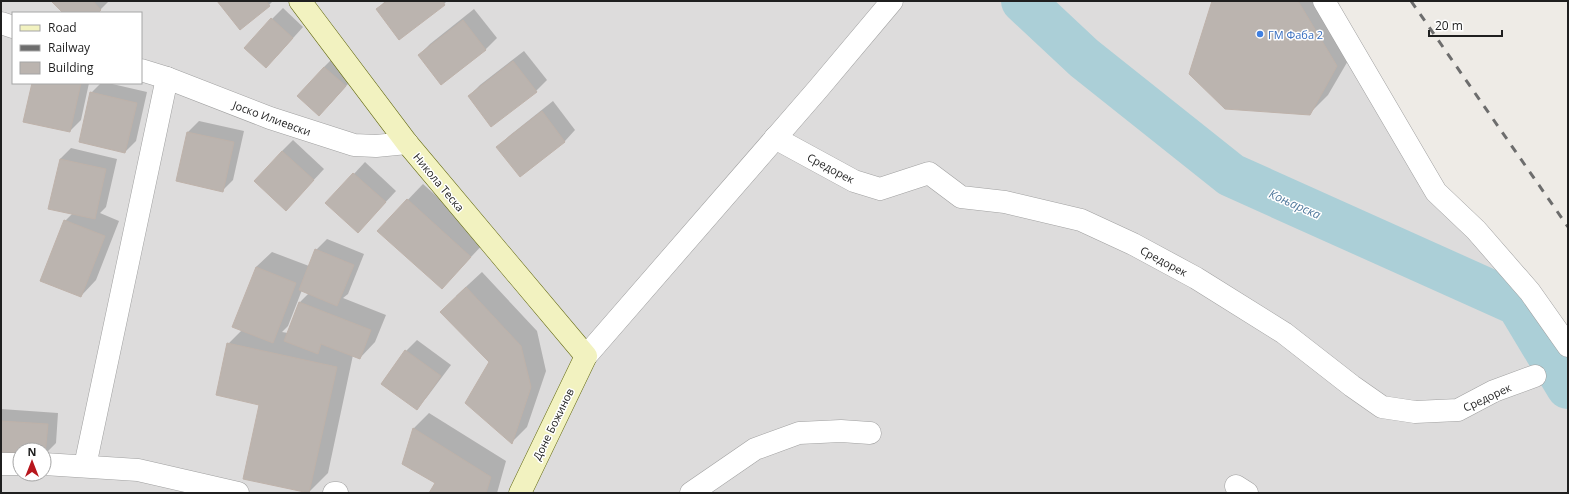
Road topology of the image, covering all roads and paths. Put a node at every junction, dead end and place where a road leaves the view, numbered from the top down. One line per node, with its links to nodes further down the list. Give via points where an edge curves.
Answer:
1 (300, 1): 9 (main road, Никола Теска)
2 (892, 1): 8 (street)
3 (1324, 1): 10 (street, via 1436,192 1476,230 1530,292)
4 (1, 23): 5 (street)
5 (12, 27)
6 (142, 70): 7 (street, Јоско Илиевски)
7 (167, 78): 9 (street, Јоско Илиевски, via 270,118 354,145); 17 (street)
8 (775, 138): 11 (street); 12 (street, Средорек, via 854,181 880,189 929,173 961,197 1005,202 1081,220 1196,278 1284,333 1382,407 1415,412 1458,410 1494,391)
9 (407, 143): 11 (main road, Никола Теска)
10 (1568, 346)
11 (586, 356): 19 (main road, Доне Божинов)
12 (1535, 376)
13 (870, 433): 20 (street, via 799,433 755,449)
14 (1, 464): 15 (street)
15 (12, 464)
16 (52, 464): 17 (street)
17 (85, 466): 18 (street, via 138,470)
18 (238, 493)
19 (520, 493)
20 (691, 493)

